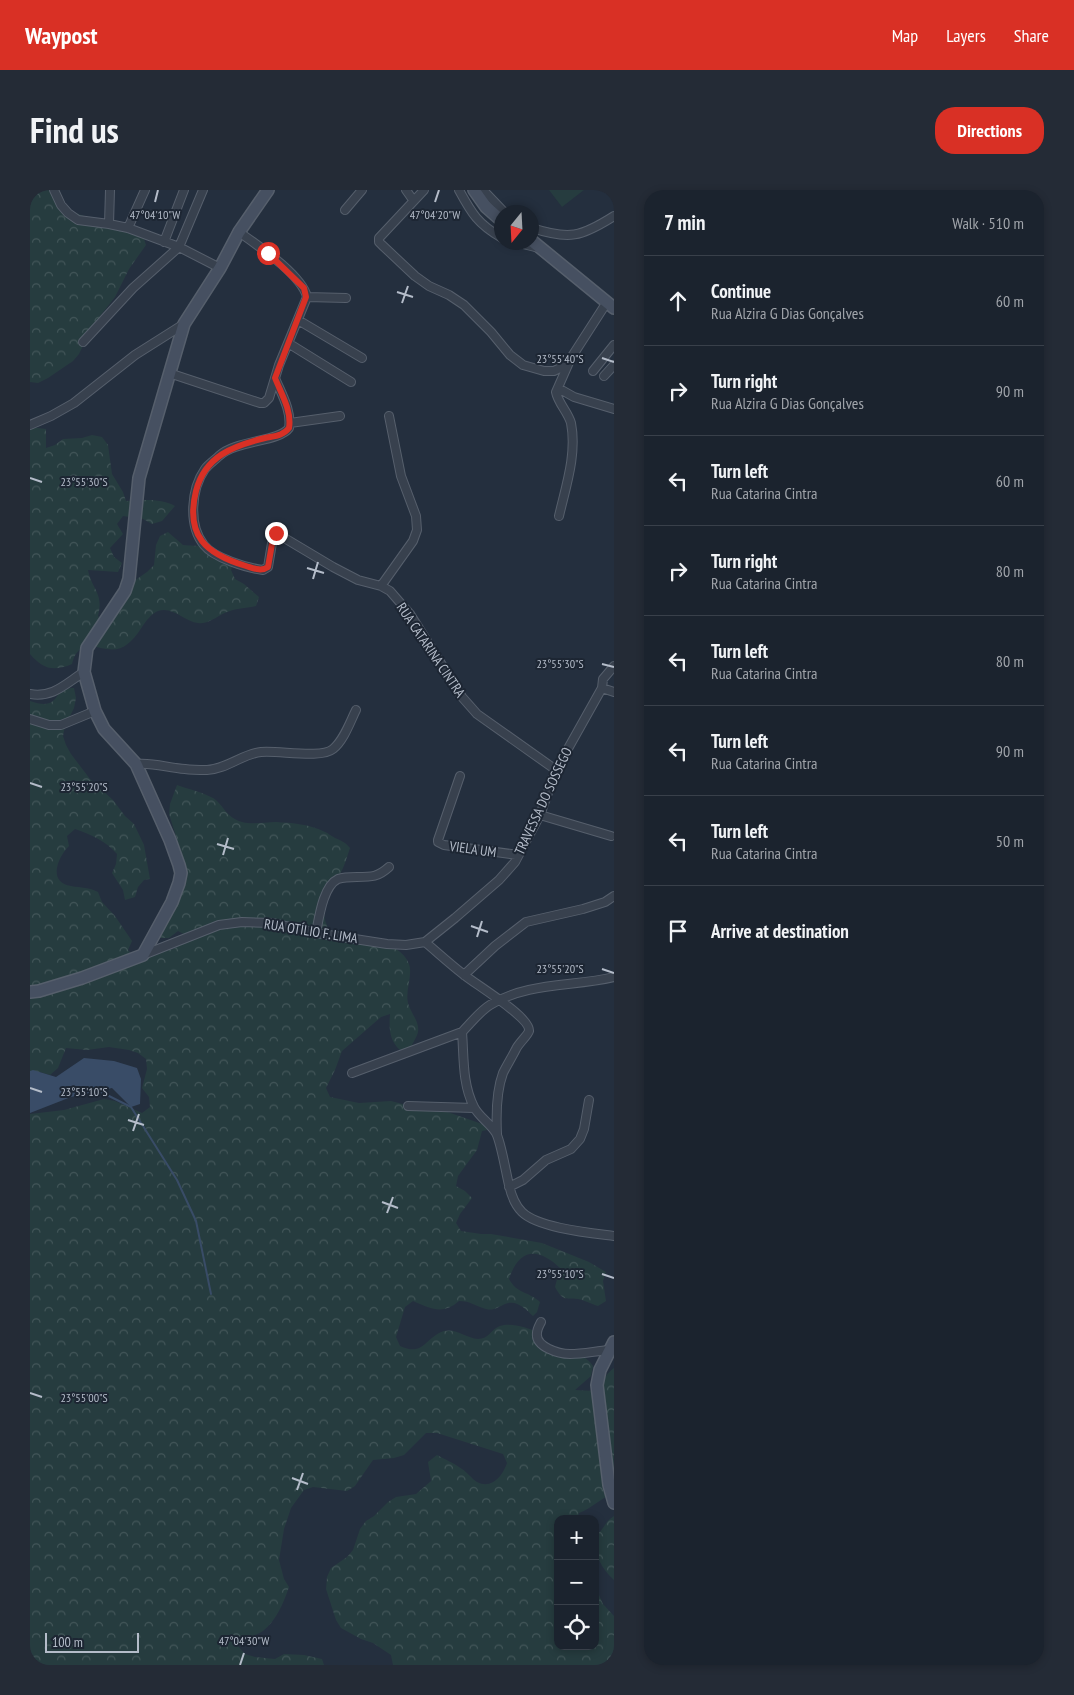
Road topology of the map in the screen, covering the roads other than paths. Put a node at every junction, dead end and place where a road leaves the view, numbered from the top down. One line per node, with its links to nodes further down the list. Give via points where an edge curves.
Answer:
1 (54, 190): 19 (street, via 62,206 78,220)
2 (110, 190): 19 (street)
3 (145, 190): 21 (street)
4 (184, 190): 25 (street)
5 (203, 190): 26 (street)
6 (268, 190): 23 (street)
7 (362, 190): 15 (street)
8 (406, 190): 13 (street)
9 (424, 190): 13 (street)
10 (459, 190): 24 (street, via 470,212 482,226)
11 (474, 190): 16 (street)
12 (485, 193): 14 (street)
13 (413, 200): 38 (street, via 379,238 379,242 415,276 464,305 516,361 554,371)
14 (497, 205)
15 (345, 210)
16 (494, 214)
17 (614, 216): 18 (street)
18 (606, 221): 20 (street); 22 (street, via 589,232 572,236)
19 (109, 224): 21 (street)
20 (614, 227)
21 (128, 228): 25 (street)
22 (539, 230)
23 (238, 232): 28 (street); 29 (street, via 291,274 304,288)
24 (494, 233)
25 (164, 242): 26 (street)
26 (179, 246): 28 (street); 34 (street, via 133,288)
27 (539, 246): 31 (street)
28 (220, 268): 33 (street)
29 (306, 297): 30 (street); 32 (street)
30 (346, 298)
31 (611, 305): 38 (street)
32 (298, 320): 35 (street); 37 (street)
33 (184, 324): 41 (street); 50 (street, via 135,355 74,403)
34 (83, 342)
35 (288, 343): 43 (street); 44 (street)
36 (614, 345): 40 (street)
37 (362, 358)
38 (571, 358): 45 (street)
39 (614, 365): 42 (street)
40 (593, 371)
41 (169, 373): 43 (street, via 264,403 269,398); 54 (street, via 137,483 129,579 125,591 87,648)
42 (604, 376)
43 (275, 378): 49 (street)
44 (351, 382)
45 (558, 388): 46 (street, via 574,397); 51 (street, via 557,396 571,423 572,443 571,464)
46 (614, 409)
47 (340, 416): 49 (street)
48 (389, 416): 52 (street, via 401,476 416,516 417,530 413,541)
49 (290, 423): 52 (street, RUA CATARINA CINTRA, via 287,431 280,435 243,444 221,454 205,469 196,489 193,509 193,521 204,545 236,563 263,570 268,567 276,533 358,580)
50 (30, 425)
51 (559, 516)
52 (381, 586): 62 (street, RUA CATARINA CINTRA, via 410,614 462,697 477,714)
53 (614, 666): 55 (street, TRAVESSA DO SOSSEGO, via 604,679)
54 (84, 672): 57 (street, via 54,691 41,696); 59 (street)
55 (602, 688): 56 (street); 62 (street, TRAVESSA DO SOSSEGO)
56 (614, 692)
57 (30, 694)
58 (356, 710): 61 (street, via 340,740 332,750 325,752 262,752 210,770)
59 (95, 711): 60 (street, via 61,725); 61 (street, via 104,729)
60 (30, 719)
61 (136, 764): 71 (street, via 170,840 180,873 172,902)
62 (556, 770): 64 (street, TRAVESSA DO SOSSEGO)
63 (460, 776): 66 (street, VIELA UM, via 438,842)
64 (540, 815): 65 (street); 66 (street, TRAVESSA DO SOSSEGO)
65 (611, 836)
66 (518, 855): 70 (street, TRAVESSA DO SOSSEGO, via 499,880)
67 (390, 867): 69 (street, via 378,876 347,877 332,883 326,892)
68 (614, 896): 72 (street, via 583,909 526,922)
69 (316, 933): 70 (street, RUA OTÍLIO F. LIMA, via 386,944); 71 (street, RUA OTÍLIO F. LIMA, via 272,923 242,922 220,925)
70 (425, 942): 72 (street)
71 (143, 954): 74 (street, via 82,978)
72 (464, 975): 75 (street)
73 (614, 977): 75 (street, via 532,989)
74 (30, 992)
75 (501, 1000): 76 (street, via 489,1006); 81 (street, via 524,1020 529,1030 503,1073 496,1113)
76 (462, 1032): 77 (street); 80 (street, via 465,1077)
77 (352, 1073)
78 (589, 1100): 82 (street, via 584,1129 571,1149 546,1160 523,1180)
79 (408, 1106): 80 (street)
80 (474, 1108): 81 (street)
81 (497, 1134): 82 (street)
82 (509, 1187): 83 (street, via 515,1202 535,1220)
83 (614, 1236)
84 (541, 1322): 85 (street, via 536,1336 539,1342 555,1351 571,1354)
85 (612, 1346): 86 (street, via 600,1370 597,1385)
86 (614, 1503)

